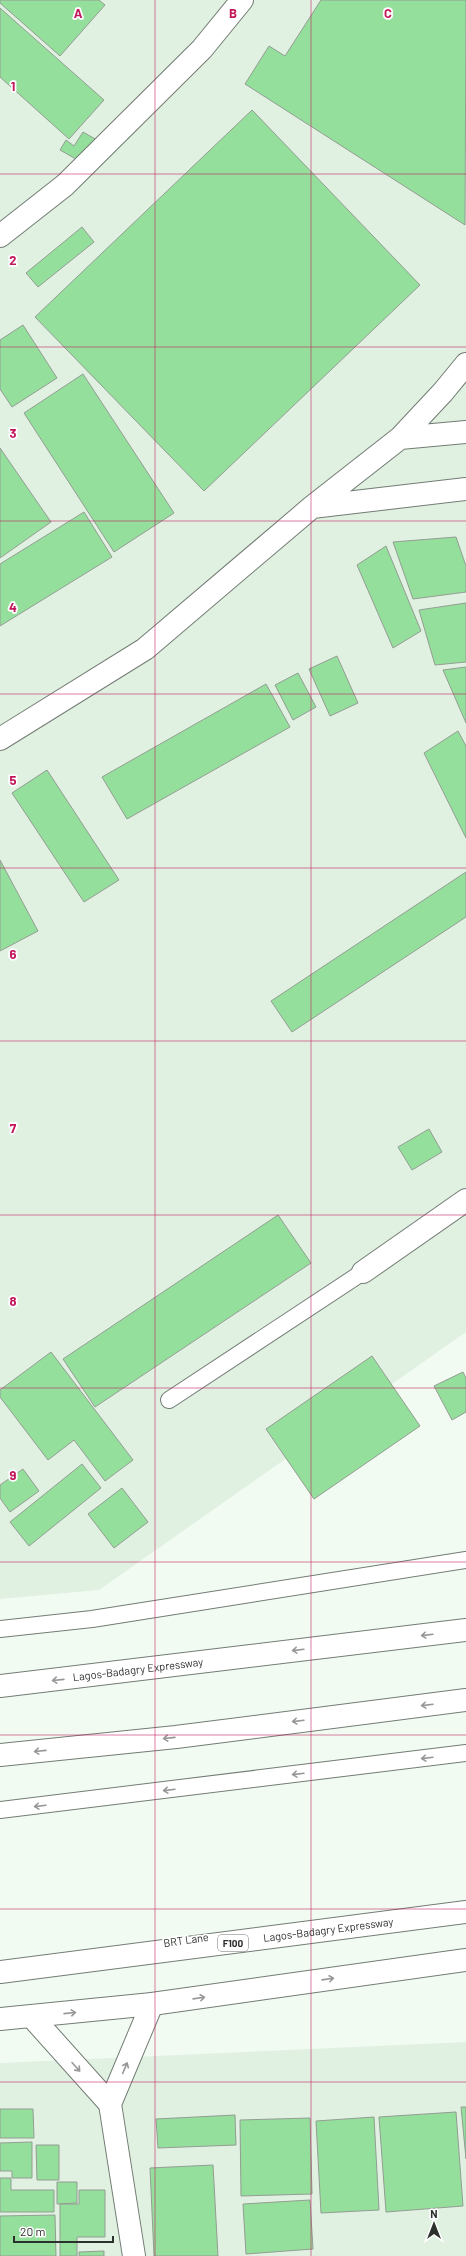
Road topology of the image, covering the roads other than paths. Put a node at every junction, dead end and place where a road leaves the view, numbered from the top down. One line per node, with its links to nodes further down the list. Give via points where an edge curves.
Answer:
1 (242, 0): 2 (main road, via 202,49 65,185)
2 (0, 236)
3 (466, 364): 5 (main road)
4 (466, 432): 5 (main road)
5 (400, 438): 7 (main road)
6 (466, 489): 7 (main road)
7 (312, 506): 8 (main road, via 145,649)
8 (0, 739)
9 (466, 1200): 10 (main road)
10 (363, 1272): 11 (lane)
11 (169, 1400)
12 (466, 1560): 13 (lane, via 92,1619)
13 (0, 1629)
14 (466, 1630): 15 (main road, Lagos-Badagry Expressway, one-way to 15)
15 (0, 1686)
16 (466, 1700): 18 (main road, one-way to 18, via 176,1737)
17 (466, 1753): 19 (lane, one-way to 19)
18 (0, 1755)
19 (0, 1810)
20 (466, 1901): 23 (lane, BRT Lane, via 89,1953)
21 (466, 1912): 24 (main road, Lagos-Badagry Expressway / F100)
22 (466, 1960): 25 (main road, one-way to 22)
23 (0, 1962)
24 (0, 1972)
25 (152, 2004): 26 (main road, one-way to 25); 28 (main road, one-way to 25)
26 (32, 2017): 27 (main road); 28 (main road, one-way to 28)
27 (0, 2019)
28 (110, 2104): 29 (main road)
29 (134, 2256)

